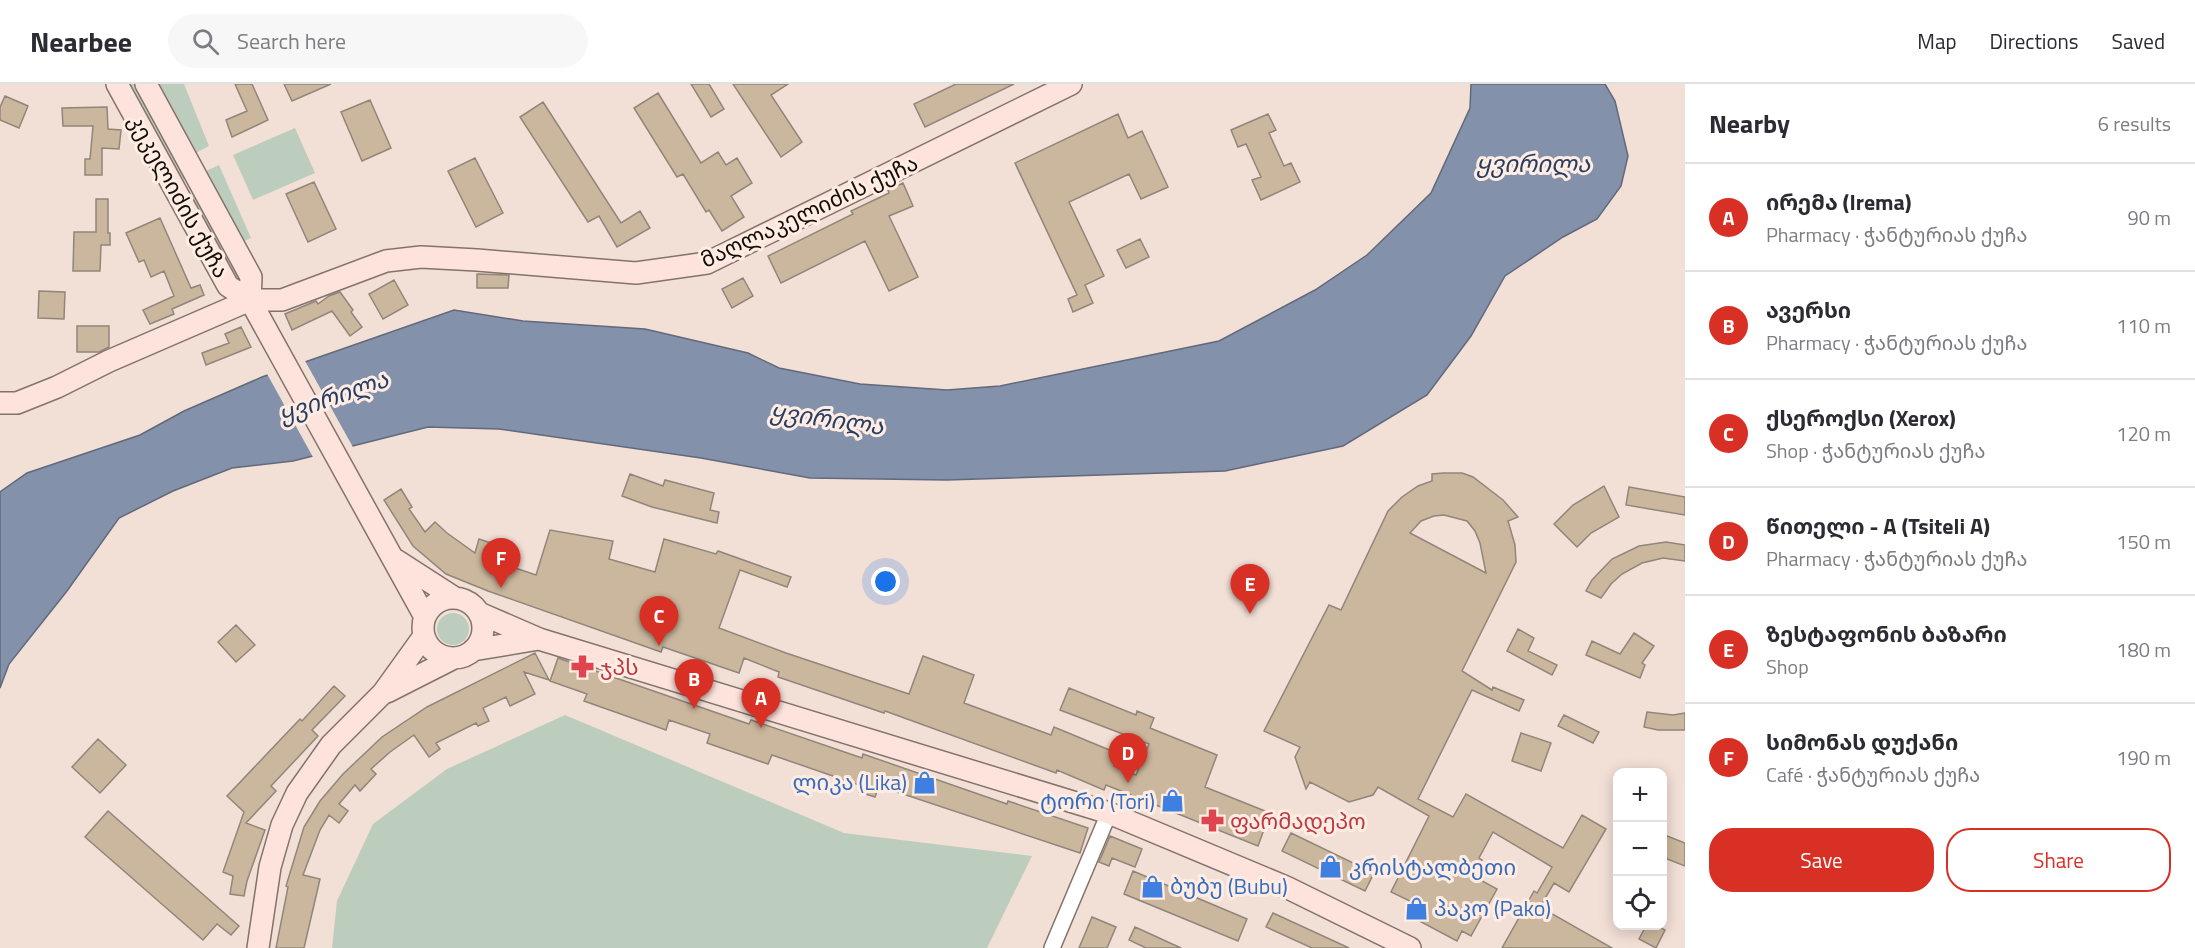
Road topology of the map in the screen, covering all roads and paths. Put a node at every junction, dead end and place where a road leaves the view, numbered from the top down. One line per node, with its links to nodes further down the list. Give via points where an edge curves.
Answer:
1 (117, 84): 4 (street, კეკელიძის ქუჩა, via 228,286)
2 (146, 84): 4 (street, კეკელიძის ქუჩა, via 251,276)
3 (1071, 84): 4 (street, მაღლაკელიძის ქუჩა, via 707,263 636,273 516,261 421,257 386,261 282,300)
4 (250, 300): 5 (street, via 57,387 17,403); 6 (street, კეკელიძის ქუჩა)
5 (0, 403)
6 (393, 558): 7 (street, კეკელიძის ქუჩა); 9 (street, კეკელიძის ქუჩა)
7 (455, 598): 8 (street, via 469,603); 9 (street, via 440,601 429,610)
8 (479, 613): 10 (street); 11 (street, via 482,637)
9 (425, 626): 11 (street, via 433,650 443,656); 12 (street)
10 (538, 639): 11 (street); 13 (street)
11 (464, 654): 12 (street)
12 (383, 693): 14 (street, via 331,745 297,793 282,825 270,867)
13 (1109, 813): 15 (street); 16 (street, via 1278,883)
14 (258, 948)
15 (1052, 948)
16 (1410, 948)

